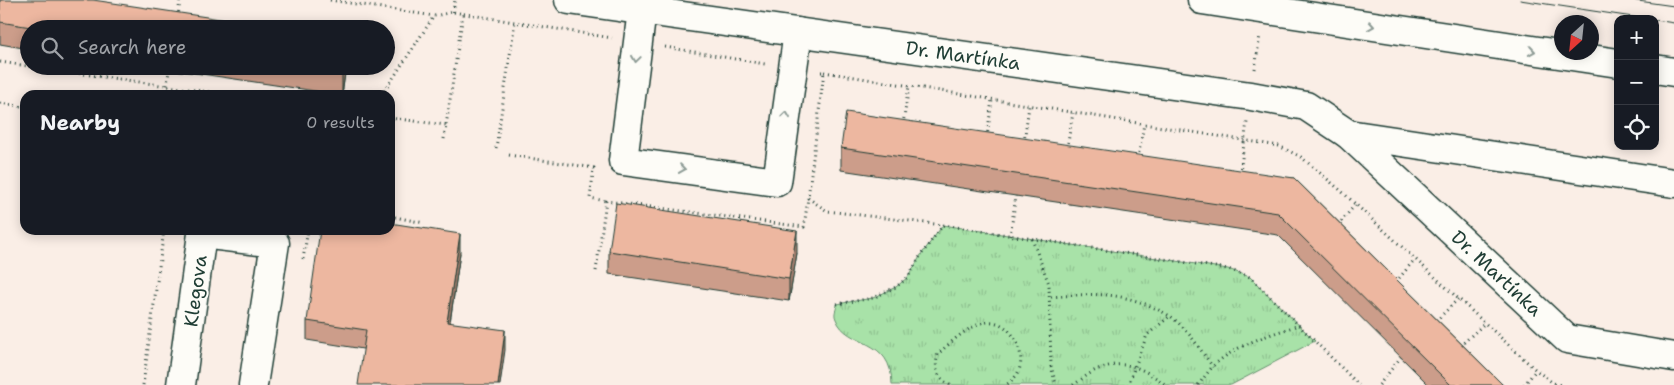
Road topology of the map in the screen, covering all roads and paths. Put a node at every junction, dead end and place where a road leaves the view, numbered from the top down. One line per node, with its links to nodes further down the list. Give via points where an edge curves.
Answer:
1 (180, 0): 12 (path)
2 (330, 0): 11 (path)
3 (455, 0): 9 (path)
4 (569, 0): 7 (street, Dr. Martínka)
5 (1202, 0): 8 (street)
6 (1315, 0): 14 (street)
7 (642, 10): 15 (street, Dr. Martínka); 16 (street)
8 (1263, 10): 14 (street); 31 (path)
9 (453, 12): 10 (path); 11 (path)
10 (463, 14): 13 (path); 39 (path)
11 (434, 16): 30 (path)
12 (177, 19)
13 (515, 22): 16 (path); 45 (path)
14 (1344, 22): 18 (street, one-way to 18)
15 (798, 32): 20 (street); 31 (street, Dr. Martínka)
16 (639, 42): 20 (path); 20 (street, one-way to 20, via 623,161 777,182)
17 (0, 62): 19 (path)
18 (1614, 63)
19 (20, 65)
20 (792, 68): 22 (path)
21 (1659, 70): 23 (street)
22 (824, 72): 27 (path); 53 (path)
23 (1674, 72)
24 (90, 75): 26 (path)
25 (169, 75): 26 (path)
26 (167, 86): 28 (path); 29 (path)
27 (909, 86): 32 (path); 40 (path)
28 (166, 90)
29 (195, 90)
30 (385, 90)
31 (1251, 96): 41 (street, Dr. Martínka, via 1306,106); 43 (path)
32 (992, 100): 35 (path); 44 (path)
33 (0, 103): 34 (path)
34 (20, 106)
35 (1029, 106): 36 (path); 46 (path)
36 (1073, 113): 38 (path); 48 (path)
37 (395, 119): 39 (path)
38 (1144, 124): 43 (path); 49 (path)
39 (446, 126): 42 (path)
40 (902, 133)
41 (1348, 134): 51 (street, Dr. Martínka); 81 (street, Dr. Martínka, via 1567,339)
42 (444, 139)
43 (1244, 140): 50 (path); 55 (path, via 1279,146 1301,157)
44 (986, 146)
45 (496, 148)
46 (1022, 151)
47 (509, 155): 54 (path, via 594,168 590,198)
48 (1065, 157)
49 (1138, 159)
50 (1240, 174)
51 (1674, 183)
52 (1016, 196): 67 (path)
53 (808, 198): 59 (path, via 804,228); 61 (path, via 827,211)
54 (606, 201): 56 (path); 70 (path)
55 (1356, 204): 63 (path); 69 (path)
56 (664, 208): 57 (path); 59 (path)
57 (662, 216)
58 (395, 217): 60 (path)
59 (747, 220): 62 (path)
60 (424, 223)
61 (943, 225): 67 (path); 74 (path, via 908,277 896,287 873,298)
62 (746, 228)
63 (1335, 228)
64 (163, 235): 85 (path)
65 (202, 235): 86 (street, Klegova)
66 (210, 235): 87 (street, Klegova, via 275,243)
67 (1010, 236): 68 (path)
68 (1032, 239): 72 (path); 78 (path, via 1228,269 1250,277)
69 (1415, 259): 71 (path); 73 (path)
70 (596, 271)
71 (1393, 285)
72 (1051, 297): 75 (path, via 1104,294 1142,302); 90 (path, via 1049,332)
73 (1458, 298): 76 (path); 77 (path)
74 (837, 304)
75 (1170, 316): 82 (path, via 1147,335); 83 (path, via 1195,339)
76 (1484, 323): 79 (path); 84 (path)
77 (1433, 324)
78 (1299, 325): 83 (path, via 1233,351); 95 (path)
79 (1458, 348)
80 (1401, 357): 96 (path)
81 (1674, 357)
82 (1135, 366): 91 (path, via 1098,370); 92 (path); 93 (path)
83 (1213, 367): 94 (path)
84 (1536, 370): 97 (path); 98 (path)
85 (143, 385)
86 (182, 385)
87 (253, 385)
88 (950, 385): 89 (path, via 939,377 938,354 962,334 987,322 994,322 1011,333 1019,350 1021,358 1017,374)
89 (1006, 385)
90 (1056, 385)
91 (1073, 385)
92 (1128, 385)
93 (1166, 385)
94 (1198, 385)
95 (1359, 385)
96 (1379, 385)
97 (1524, 385)
98 (1562, 385)

